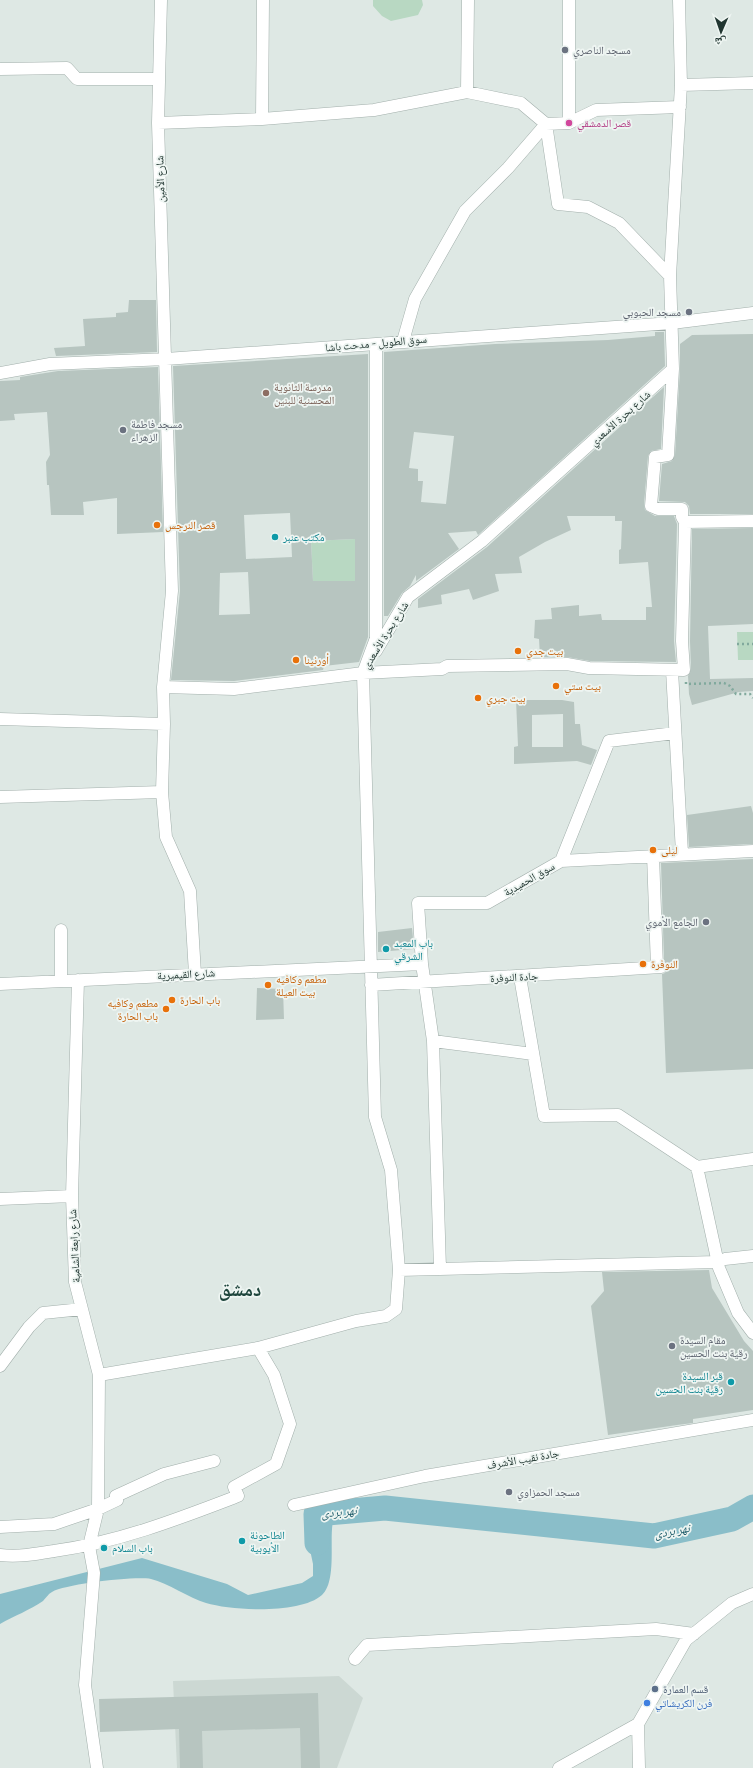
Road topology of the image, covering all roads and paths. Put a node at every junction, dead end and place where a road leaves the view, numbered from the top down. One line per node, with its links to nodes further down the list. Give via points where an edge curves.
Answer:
1 (161, 0): 7 (street, شارع الأمين)
2 (263, 0): 12 (street)
3 (468, 0): 10 (street)
4 (569, 0): 14 (street)
5 (680, 0): 9 (street)
6 (0, 69): 7 (street, via 67,68 77,79)
7 (159, 80): 13 (street, شارع الأمين)
8 (753, 82): 9 (street)
9 (681, 85): 11 (street)
10 (467, 92): 12 (street, via 374,110); 15 (street, via 521,103)
11 (680, 107): 14 (street, via 596,110); 16 (street)
12 (262, 119): 13 (street)
13 (158, 123): 21 (street, شارع الأمين)
14 (569, 123): 15 (street)
15 (546, 124): 16 (street, via 558,204 588,207 619,222); 19 (street, via 508,168 465,211 415,299)
16 (670, 276): 18 (street)
17 (753, 313): 18 (street, سوق الطويل - مدحت باشا)
18 (672, 322): 19 (street, سوق الطويل - مدحت باشا); 22 (street)
19 (403, 341): 20 (street, سوق الطويل - مدحت باشا)
20 (376, 344): 21 (street, سوق الطويل - مدحت باشا); 29 (street, شارع بحرة الأسعدي, via 376,638)
21 (166, 359): 23 (street, سوق الطويل - مدحت باشا, via 50,364); 30 (street, شارع الأمين, via 172,591)
22 (673, 369): 25 (street, via 668,455 655,457 651,506 658,509 682,509); 29 (street, شارع بحرة الأسعدي, via 482,541 408,597)
23 (0, 373)
24 (753, 521): 25 (street)
25 (685, 522): 28 (street, via 682,640)
26 (737, 644): 27 (path)
27 (753, 644)
28 (678, 670): 29 (street, via 589,668 567,664 448,666 442,669); 31 (path, via 686,684 724,683 736,694 750,694); 34 (street)
29 (363, 673): 30 (street, via 234,689); 43 (street)
30 (163, 686): 33 (street, شارع الأمين)
31 (753, 698)
32 (0, 719): 33 (street)
33 (164, 724): 35 (street, شارع الأمين)
34 (675, 733): 38 (street); 40 (street, via 609,741)
35 (162, 792): 36 (street); 44 (street, شارع الأمين, via 166,837 190,891)
36 (0, 796)
37 (753, 851): 38 (street, سوق الحميدية)
38 (682, 853): 39 (street, سوق الحميدية)
39 (653, 855): 40 (street, سوق الحميدية); 45 (street, جادة النوفرة, via 659,967)
40 (561, 861): 42 (street, سوق الحميدية, via 487,903 418,902)
41 (61, 930): 47 (street)
42 (422, 964): 43 (street); 48 (street)
43 (372, 965): 44 (street, شارع القيميرية); 50 (street)
44 (195, 974): 46 (street, شارع القيميرية)
45 (520, 977): 48 (street, جادة النوفرة); 52 (street)
46 (78, 980): 47 (street, شارع القيميرية); 55 (street, شارع رابعة الشامية)
47 (61, 981): 49 (street, شارع القيميرية)
48 (424, 982): 50 (street, جادة النوفرة); 51 (street)
49 (0, 984)
50 (371, 985): 60 (street, via 374,1117 391,1170)
51 (433, 1041): 52 (street); 59 (street)
52 (534, 1054): 54 (street, via 544,1116 618,1115)
53 (753, 1159): 54 (street)
54 (697, 1167): 58 (street)
55 (72, 1196): 56 (street); 61 (street, شارع رابعة الشامية, via 75,1282)
56 (0, 1199)
57 (753, 1256): 58 (street)
58 (717, 1262): 59 (street); 62 (street, via 738,1313)
59 (440, 1269): 60 (street)
60 (400, 1270): 63 (street, via 396,1309 386,1316 356,1321)
61 (82, 1309): 64 (street, via 42,1313 28,1327); 65 (street, شارع رابعة الشامية)
62 (753, 1333)
63 (258, 1348): 65 (street); 71 (street, via 274,1375 290,1424 276,1464 234,1487 238,1496 153,1528)
64 (0, 1366)
65 (99, 1375): 69 (street, شارع رابعة الشامية)
66 (753, 1420): 68 (street, جادة نقيب الأشرف, via 425,1476)
67 (214, 1461): 69 (street, via 164,1474 116,1496 117,1500)
68 (294, 1505)
69 (98, 1509): 70 (street, via 54,1524); 71 (street, شارع رابعة الشامية)
70 (0, 1527)
71 (90, 1546): 72 (street, via 16,1557); 77 (street, via 94,1573 85,1685)
72 (0, 1555)
73 (753, 1594): 74 (street, via 732,1603)
74 (694, 1634): 75 (street, via 656,1629 367,1645); 76 (street, via 686,1640)
75 (355, 1659)
76 (638, 1724): 78 (street); 79 (street)
77 (97, 1768)
78 (559, 1768)
79 (639, 1768)

